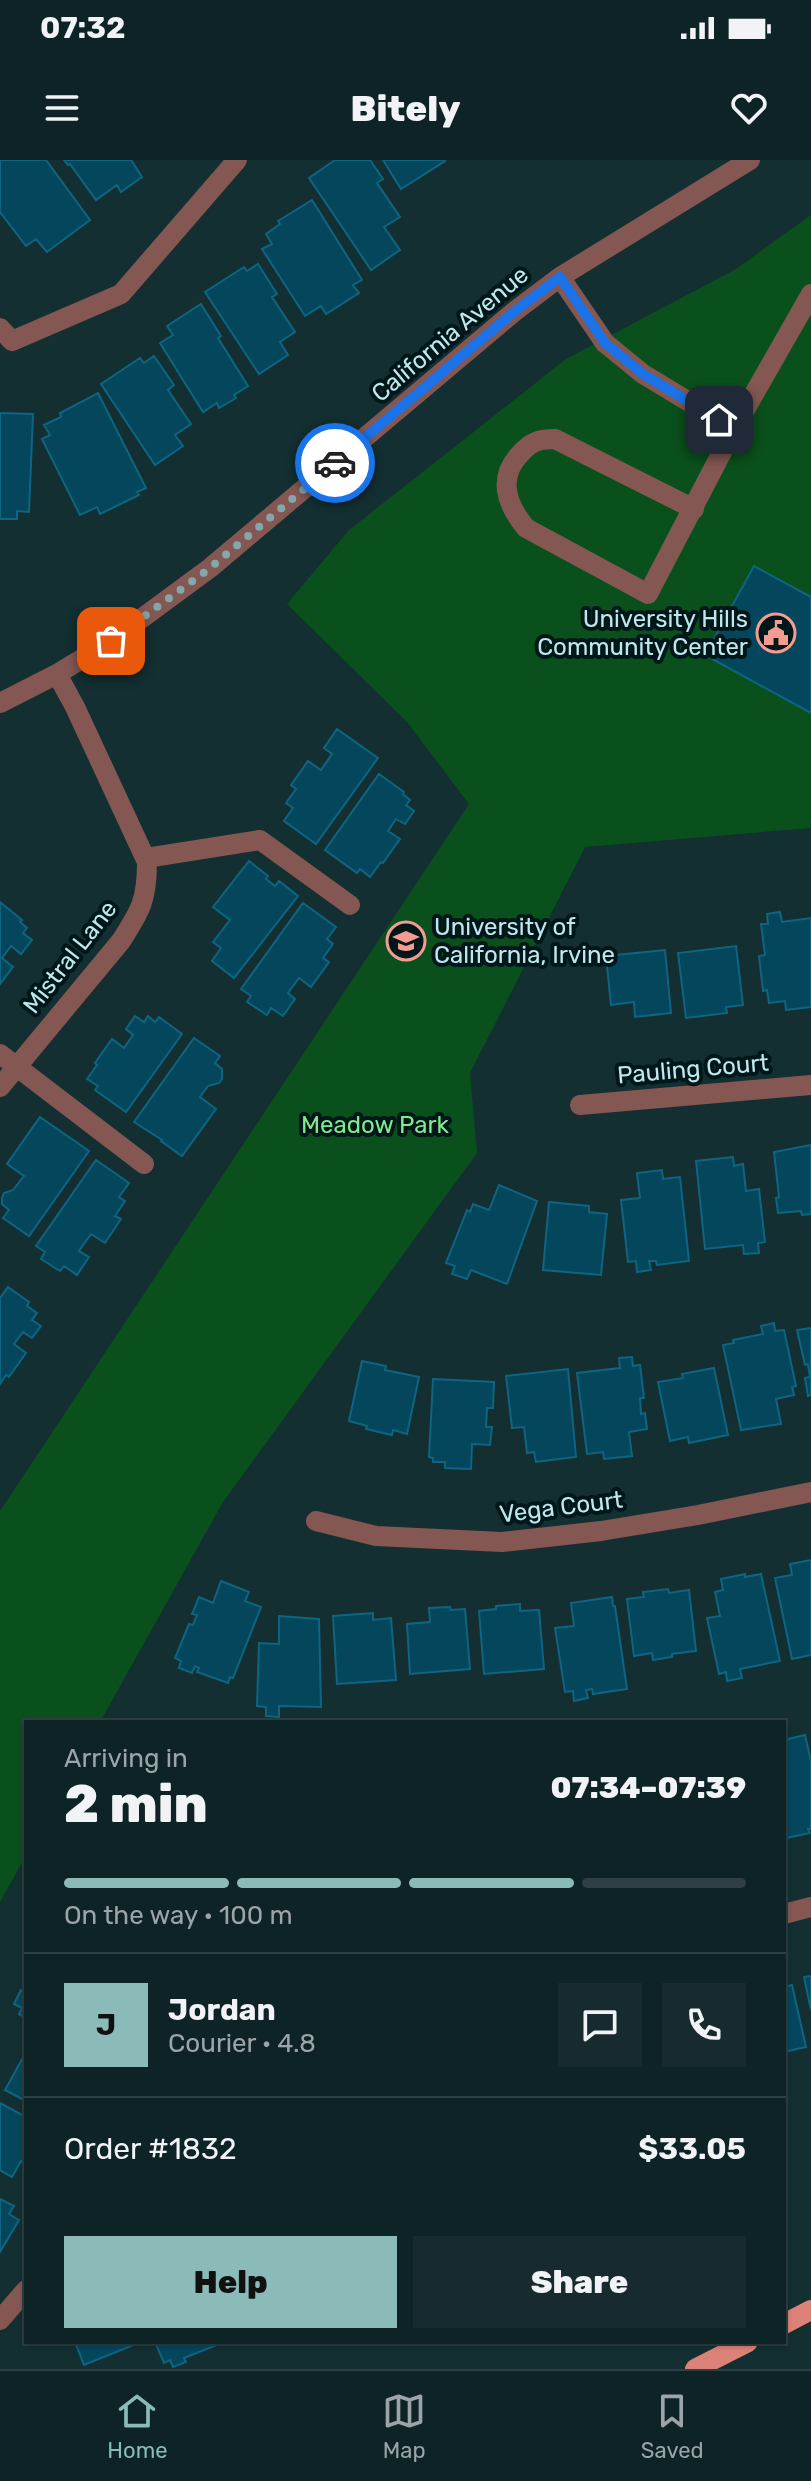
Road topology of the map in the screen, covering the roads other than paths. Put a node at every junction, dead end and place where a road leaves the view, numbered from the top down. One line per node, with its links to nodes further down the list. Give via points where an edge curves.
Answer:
1 (237, 160): 5 (street, via 121,294 12,341)
2 (750, 160): 3 (street, California Avenue)
3 (560, 277): 6 (street, via 605,343 643,374); 8 (street, California Avenue, via 210,568)
4 (811, 294): 6 (street)
5 (0, 328)
6 (734, 429): 7 (street)
7 (694, 509): 7 (street, via 648,594 526,528 510,499 509,466 539,439 555,439)
8 (57, 674): 9 (street, California Avenue); 10 (street, Mistral Lane)
9 (0, 703)
10 (146, 858): 11 (street, via 260,840); 13 (street, Mistral Lane, via 147,890 137,916)
11 (350, 905)
12 (0, 1054): 13 (street)
13 (17, 1067): 15 (street, Mistral Lane); 17 (street)
14 (811, 1085): 16 (street, Pauling Court)
15 (0, 1087)
16 (580, 1105)
17 (144, 1164)
18 (811, 1492): 19 (street, Vega Court, via 628,1526 502,1542 376,1536)
19 (316, 1521)
20 (811, 1907): 21 (street)
21 (786, 1913)
22 (24, 2292): 24 (street)
23 (811, 2310): 25 (main road)
24 (0, 2320)
25 (786, 2323)
26 (744, 2344): 27 (main road)
27 (695, 2369)

